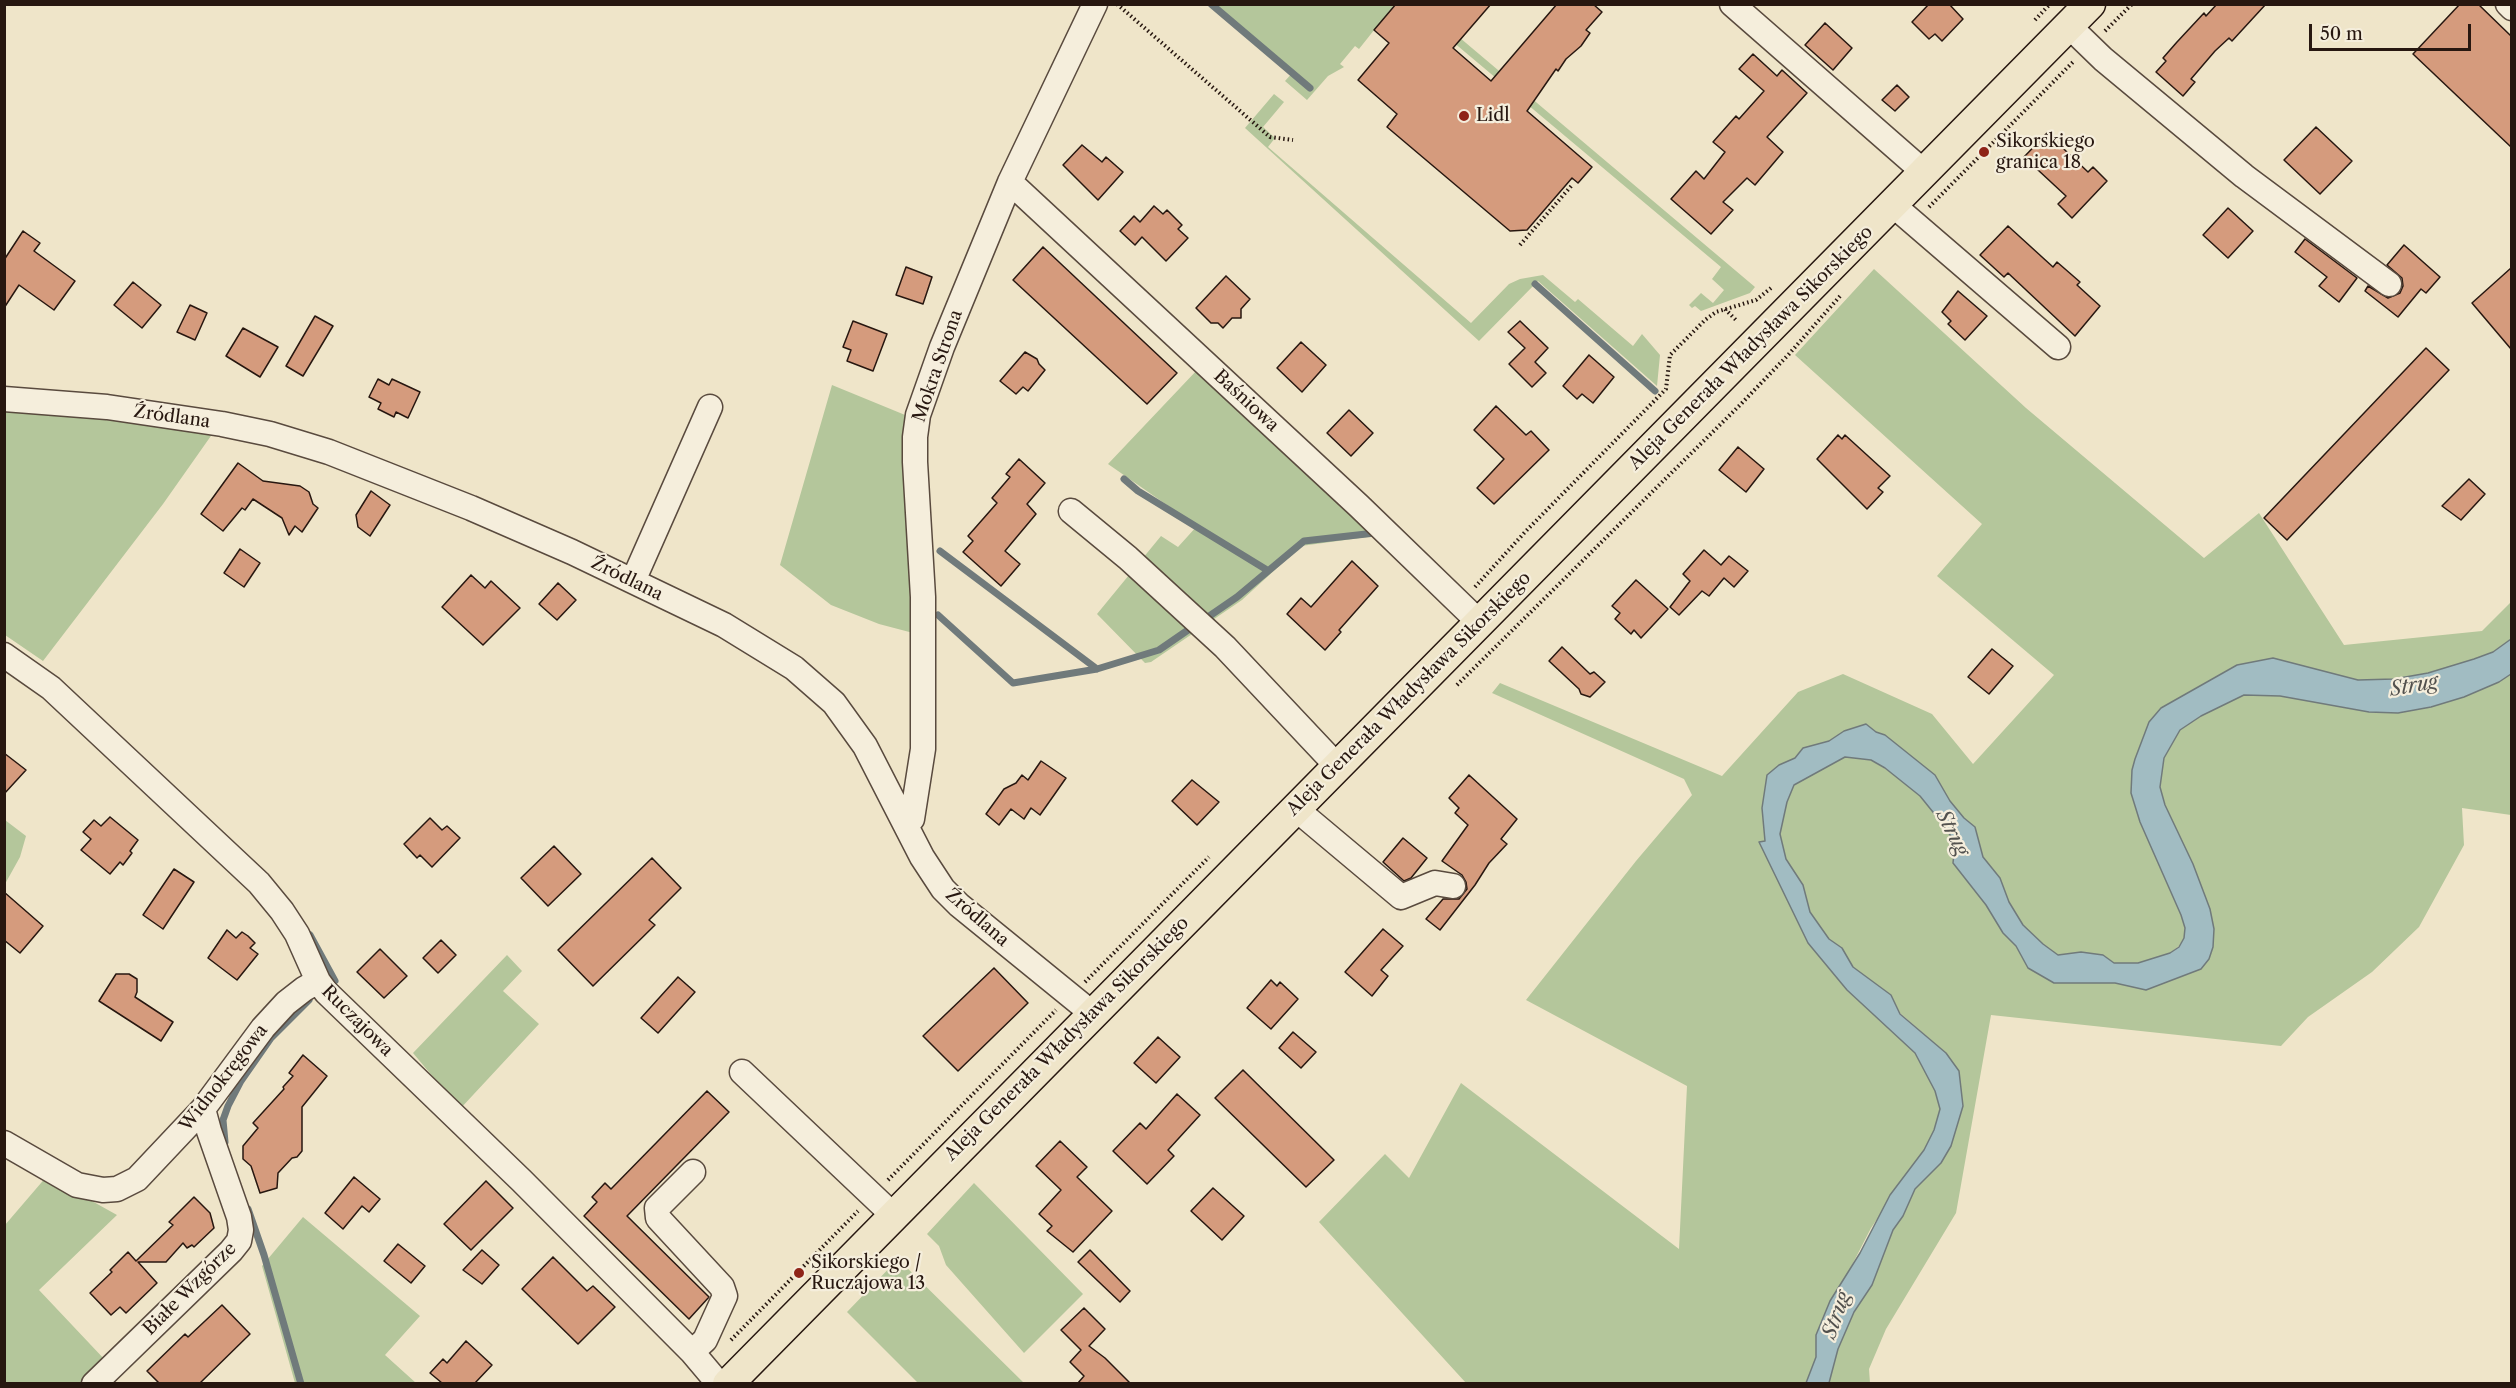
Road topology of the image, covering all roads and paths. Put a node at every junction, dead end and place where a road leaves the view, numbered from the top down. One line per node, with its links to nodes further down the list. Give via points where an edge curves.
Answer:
1 (1095, 4): 11 (street, Mokra Strona)
2 (1117, 4): 9 (path, via 1270,137)
3 (1732, 4): 10 (street)
4 (2090, 4): 8 (main road, Aleja Generała Władysława Sikorskiego)
5 (2132, 4): 8 (path)
6 (2508, 4): 7 (street)
7 (2511, 8)
8 (2079, 37): 10 (main road, Aleja Generała Władysława Sikorskiego); 13 (path); 15 (street, via 2244,176)
9 (1293, 140)
10 (1925, 173): 13 (main road, Aleja Generała Władysława Sikorskiego)
11 (1010, 182): 25 (street, Baśniowa); 30 (street, Mokra Strona, via 918,415 915,437 924,597 923,749 912,819)
12 (1573, 184): 14 (path)
13 (1903, 214): 20 (street); 25 (main road, Aleja Generała Władysława Sikorskiego)
14 (1521, 245)
15 (2389, 284)
16 (1845, 291): 27 (path)
17 (1734, 307): 18 (path)
18 (1725, 309): 19 (path); 25 (path, via 1709,316 1670,355 1666,389 1526,531)
19 (1737, 321)
20 (2058, 347)
21 (4, 399): 24 (street, Źródlana, via 107,407 280,437 399,479)
22 (710, 406): 24 (street)
23 (1071, 512): 28 (street, via 1225,647)
24 (633, 581): 30 (street, Źródlana, via 770,651 814,684 859,737)
25 (1470, 613): 28 (main road, Aleja Generała Władysława Sikorskiego)
26 (4, 655): 33 (street, Ruczajowa, via 51,688 259,884 297,934)
27 (1449, 692)
28 (1338, 766): 29 (main road, Aleja Generała Władysława Sikorskiego)
29 (1296, 809): 32 (street, via 1401,897 1435,883); 34 (main road, Aleja Generała Władysława Sikorskiego)
30 (905, 824): 34 (street, Źródlana, via 943,889)
31 (1211, 855): 34 (path)
32 (1453, 886)
33 (318, 981): 36 (street, Widnokręgowa, via 304,988 263,1028); 40 (street, Ruczajowa)
34 (1082, 1005): 39 (main road, Aleja Generała Władysława Sikorskiego); 39 (path)
35 (742, 1072): 39 (street)
36 (204, 1109): 37 (street, Widnokręgowa, via 146,1172 117,1189 77,1185); 41 (street, Białe Wzgórze, via 240,1217 239,1241)
37 (4, 1143)
38 (693, 1172): 40 (street, via 657,1208 658,1218 722,1287 725,1296 705,1340)
39 (883, 1206): 40 (main road, Aleja Generała Władysława Sikorskiego); 40 (path)
40 (711, 1372)
41 (93, 1383)

